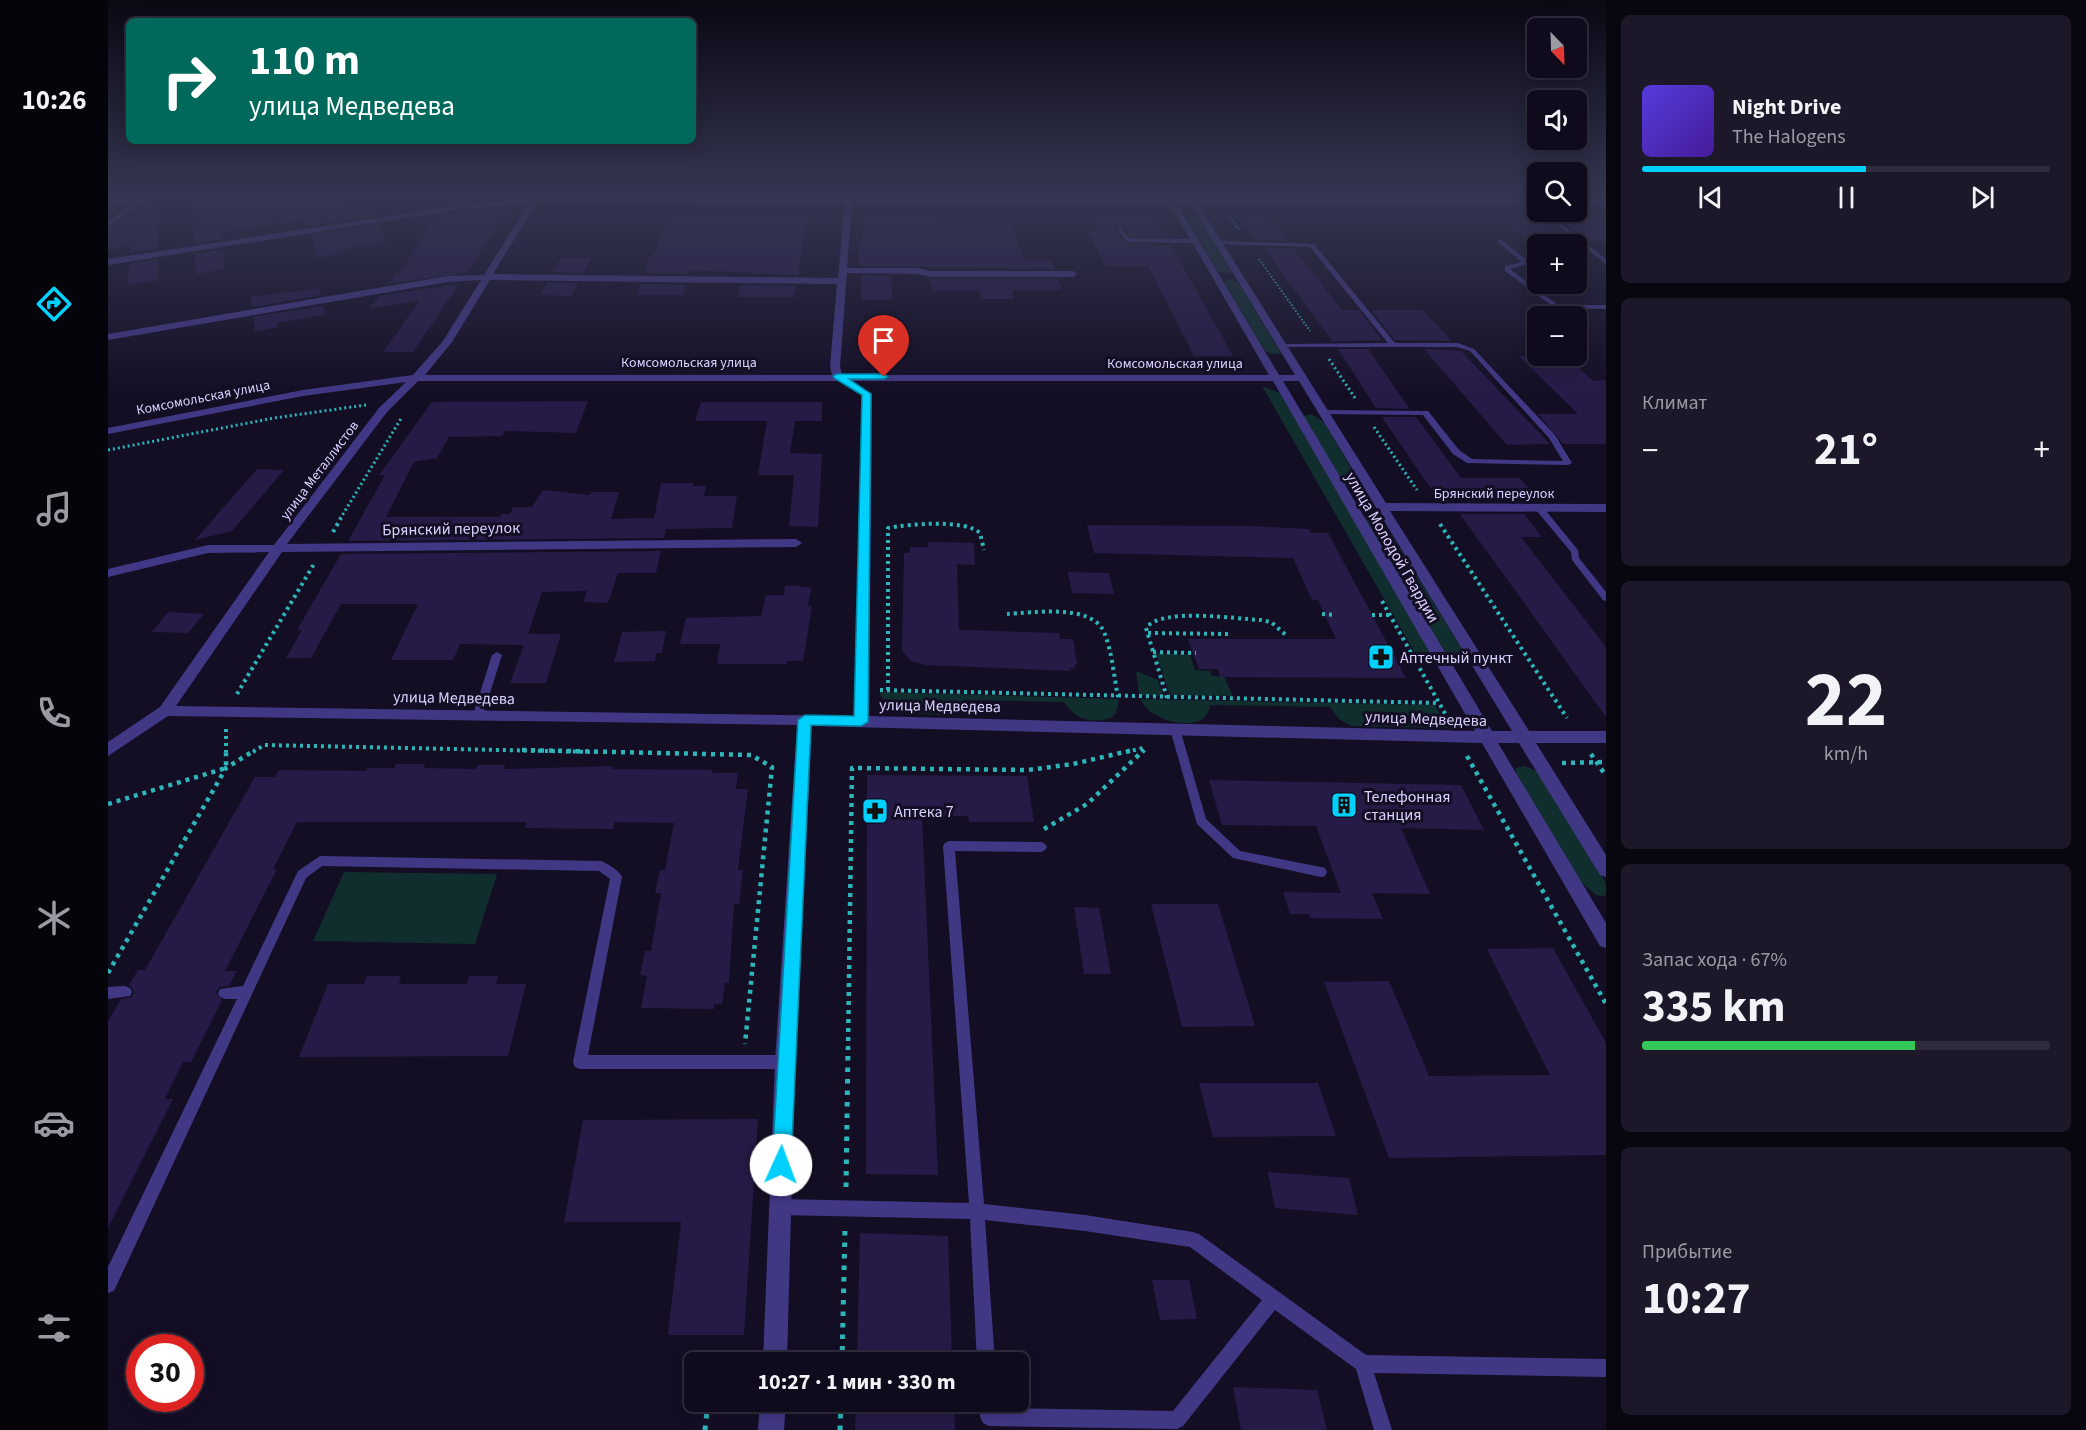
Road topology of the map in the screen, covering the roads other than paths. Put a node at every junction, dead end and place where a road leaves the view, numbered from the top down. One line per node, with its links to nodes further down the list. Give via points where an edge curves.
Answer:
1 (496, 261): 9 (street, улица Металлистов)
2 (842, 261): 7 (street)
3 (1208, 261): 17 (street, улица Молодой Гвардии)
4 (1231, 261): 13 (street, улица Молодой Гвардии)
5 (1325, 261): 14 (lane)
6 (1524, 261): 11 (lane, via 1527,263 1507,270 1547,302 1568,309)
7 (841, 270): 8 (street); 10 (street)
8 (1073, 274)
9 (486, 277): 10 (street); 12 (street, via 421,282); 16 (street, улица Металлистов, via 447,342)
10 (841, 280): 15 (street)
11 (1606, 307)
12 (108, 337)
13 (1283, 345): 14 (lane); 18 (street, улица Молодой Гвардии)
14 (1393, 345): 19 (lane, via 1458,345 1472,350 1552,437 1568,462 1470,461 1456,453 1425,413)
15 (837, 376): 16 (street, Комсомольская улица); 17 (street, Комсомольская улица); 32 (street, via 867,394)
16 (414, 378): 20 (street, Комсомольская улица, via 303,393); 25 (street, улица Металлистов, via 390,403)
17 (1275, 378): 18 (street, Комсомольская улица); 35 (street, улица Молодой Гвардии)
18 (1303, 378): 19 (street, улица Молодой Гвардии)
19 (1323, 411): 21 (street, улица Молодой Гвардии)
20 (108, 431)
21 (1382, 507): 22 (street, Брянский переулок); 36 (street, улица Молодой Гвардии)
22 (1539, 508): 23 (street, Брянский переулок); 27 (lane)
23 (1606, 508)
24 (796, 543): 25 (street, Брянский переулок)
25 (279, 547): 26 (street, Брянский переулок, via 208,549); 29 (street, улица Металлистов)
26 (108, 573)
27 (1606, 598)
28 (497, 655): 30 (lane)
29 (165, 711): 30 (street, улица Медведева); 37 (street, улица Металлистов)
30 (478, 715): 31 (street, улица Медведева)
31 (805, 720): 32 (street, улица Медведева); 46 (street)
32 (861, 722): 33 (street, улица Медведева)
33 (1177, 735): 35 (street, улица Медведева); 40 (lane, via 1201,821 1237,855)
34 (1606, 737): 36 (street, улица Медведева)
35 (1486, 738): 36 (street, улица Медведева); 41 (street, улица Молодой Гвардии)
36 (1525, 738): 39 (street, улица Молодой Гвардии)
37 (108, 750)
38 (1041, 847): 48 (lane, via 949,846)
39 (1606, 870)
40 (1321, 872)
41 (1606, 940)
42 (126, 992): 44 (lane)
43 (248, 992): 45 (lane); 46 (lane, via 302,875 320,861 601,866 616,877 580,1062); 49 (lane)
44 (108, 993)
45 (225, 993)
46 (785, 1062): 47 (street)
47 (780, 1207): 48 (lane); 51 (street)
48 (977, 1211): 50 (lane, via 1193,1240); 52 (lane)
49 (108, 1285)
50 (1272, 1299): 53 (lane); 56 (lane, via 1177,1420 989,1417)
51 (775, 1352)
52 (985, 1352)
53 (1363, 1364): 54 (lane); 58 (lane)
54 (1606, 1368)
55 (772, 1412): 57 (street)
56 (989, 1412)
57 (771, 1430)
58 (1383, 1430)

